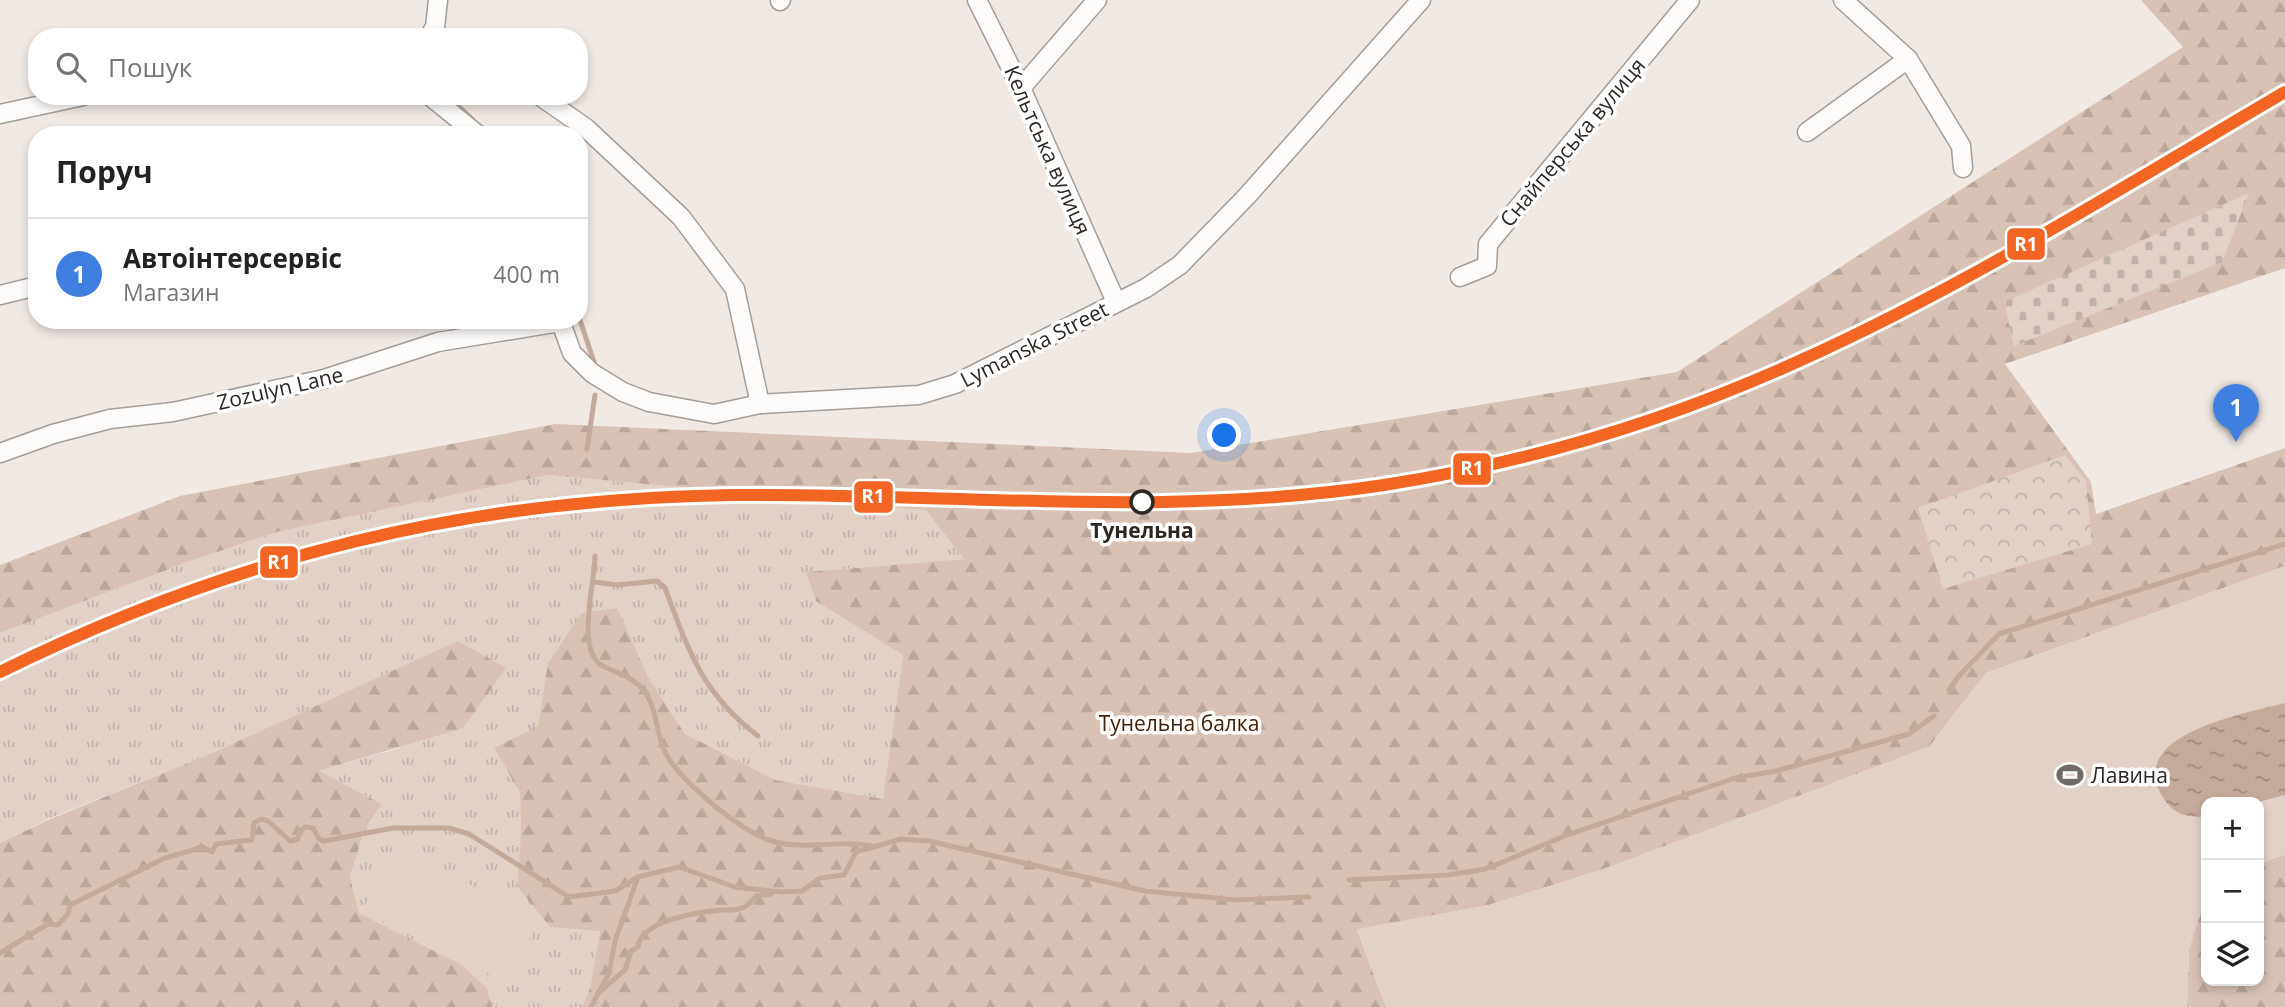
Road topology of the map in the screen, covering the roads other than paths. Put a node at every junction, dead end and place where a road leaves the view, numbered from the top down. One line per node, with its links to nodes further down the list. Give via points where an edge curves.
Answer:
1 (438, 0): 7 (street)
2 (977, 0): 9 (street, Кельтська вулиця)
3 (1097, 0): 9 (street)
4 (1421, 0): 22 (street, Lymanska Street, via 1180,265)
5 (1690, 0): 19 (street, Снайперська вулиця, via 1488,244 1487,266)
6 (1843, 0): 8 (street)
7 (438, 28)
8 (1908, 59): 17 (street); 18 (street, via 1961,146)
9 (1021, 88): 22 (street, Кельтська вулиця)
10 (42, 105): 13 (street)
11 (441, 105): 14 (street)
12 (553, 105): 15 (street)
13 (0, 114)
14 (467, 126)
15 (583, 126)
16 (588, 130): 25 (street, via 681,217 735,289)
17 (1807, 132)
18 (1963, 168)
19 (1460, 277)
20 (28, 288): 21 (street)
21 (0, 295)
22 (1116, 302): 25 (street, Lymanska Street, via 955,384 919,395)
23 (514, 329): 26 (street, Zozulyn Lane, via 438,342 324,379 173,412 110,419)
24 (563, 329): 25 (street, Lymanska Street, via 572,353 592,373 623,392 714,414)
25 (760, 404)
26 (0, 453)

